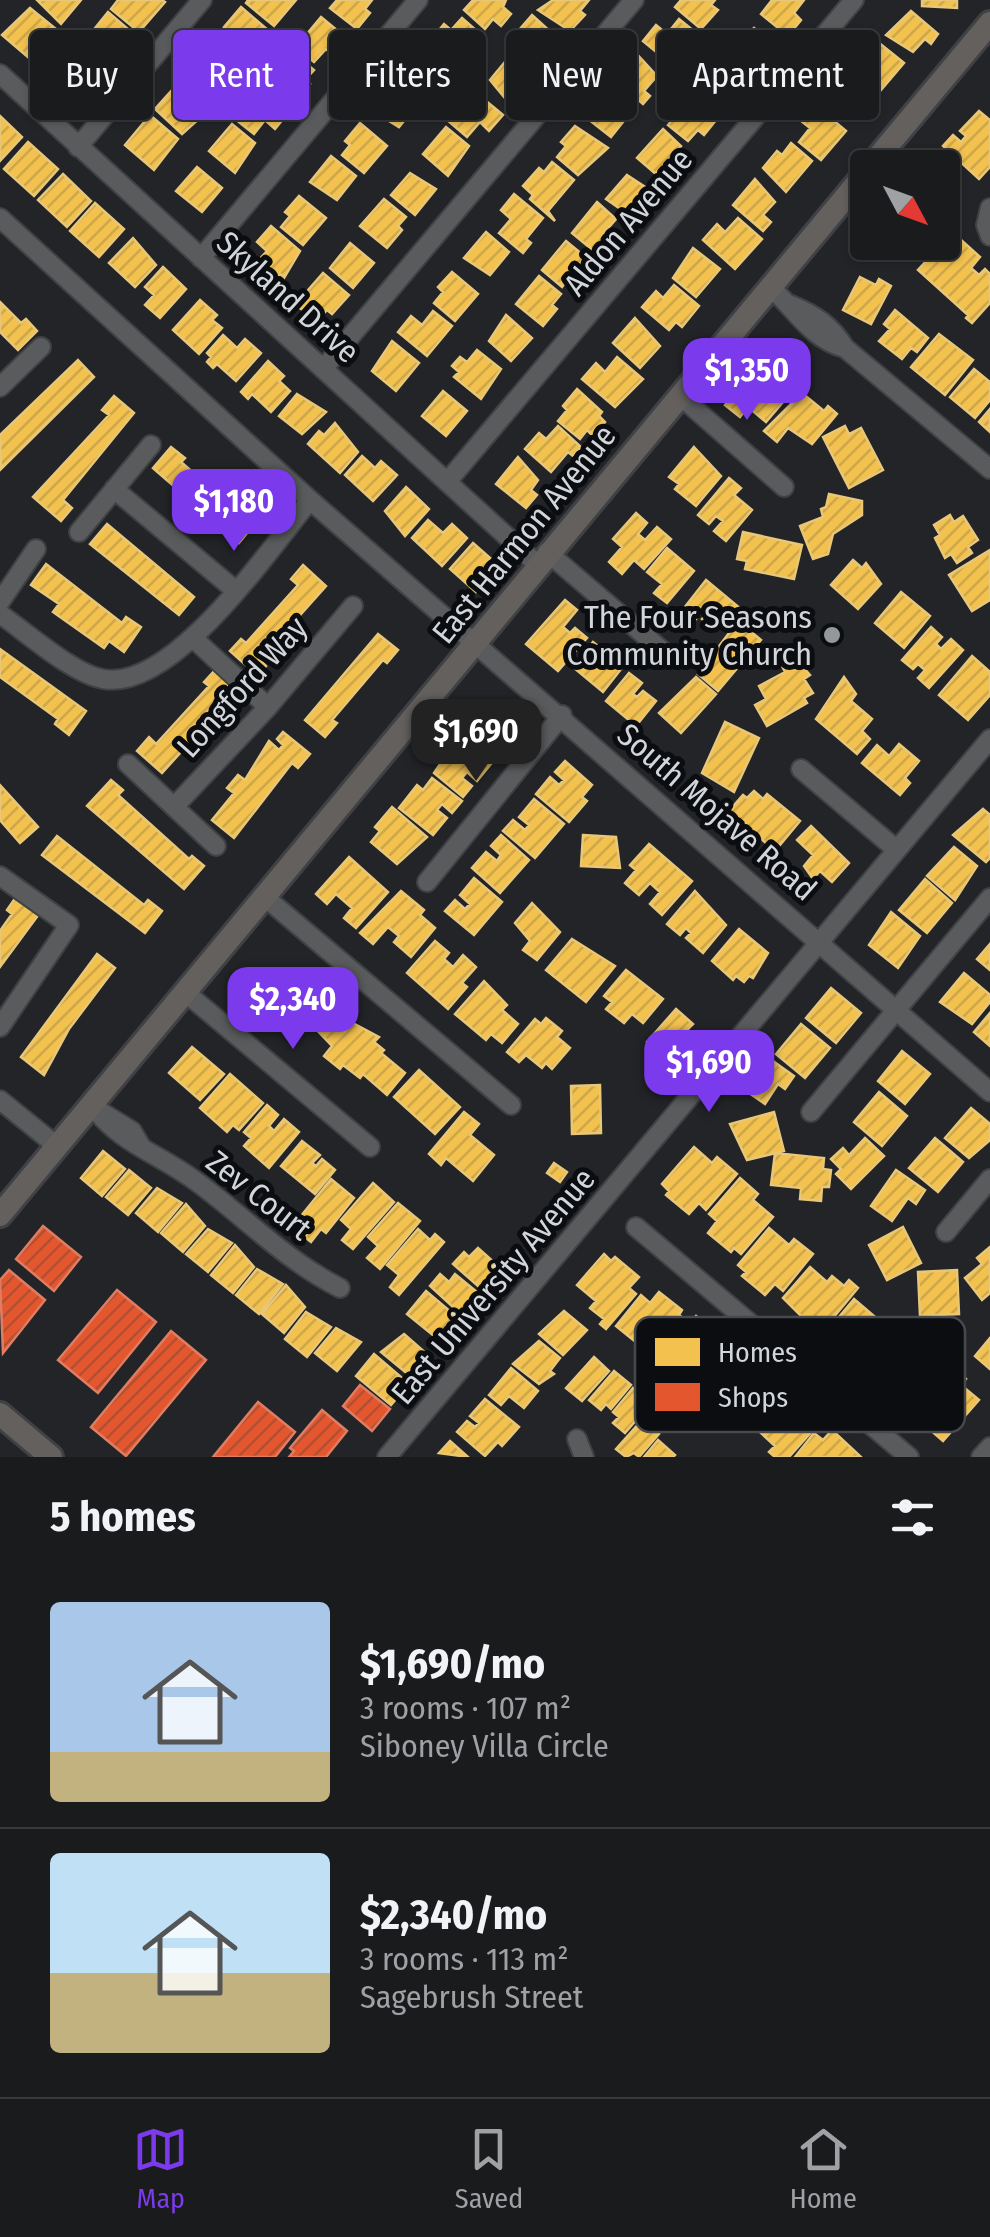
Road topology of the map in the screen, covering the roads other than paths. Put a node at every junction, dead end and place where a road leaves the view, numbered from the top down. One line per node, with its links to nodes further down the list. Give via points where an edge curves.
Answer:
1 (202, 0): 7 (street)
2 (418, 0): 13 (street)
3 (634, 0): 16 (street)
4 (854, 0): 21 (street, Aldon Avenue)
5 (990, 24): 8 (main road, East Harmon Avenue)
6 (0, 74): 7 (street, Skyland Drive)
7 (78, 147): 13 (street, Skyland Drive)
8 (884, 150)
9 (850, 191): 14 (main road, East Harmon Avenue)
10 (990, 208): 12 (street)
11 (0, 218): 24 (street, South Mojave Road)
12 (990, 236)
13 (200, 258): 16 (street, Skyland Drive)
14 (770, 287): 18 (main road, East Harmon Avenue); 20 (street, via 791,306 816,315 845,348)
15 (41, 347): 17 (street)
16 (323, 369): 21 (street, Skyland Drive)
17 (0, 387)
18 (679, 395): 22 (street); 27 (main road, East Harmon Avenue)
19 (151, 445): 23 (street)
20 (990, 468)
21 (447, 482): 27 (street, Skyland Drive)
22 (784, 487)
23 (114, 490): 25 (street); 28 (street)
24 (310, 500): 28 (street); 33 (street, South Mojave Road)
25 (79, 532)
26 (36, 549): 29 (street)
27 (542, 558): 33 (main road, East Harmon Avenue); 34 (street, Skyland Drive)
28 (236, 590): 32 (street)
29 (0, 602)
30 (353, 606): 35 (street, Longford Way)
31 (0, 614): 32 (street, via 90,676 108,681 160,666)
32 (194, 639): 35 (street)
33 (476, 646): 36 (street, South Mojave Road); 45 (main road, East Harmon Avenue)
34 (664, 652)
35 (268, 707): 40 (street, Longford Way)
36 (562, 716): 44 (street); 47 (street, South Mojave Road)
37 (990, 739): 42 (street, East University Avenue)
38 (128, 764): 40 (street)
39 (800, 768): 42 (street)
40 (174, 807): 41 (street)
41 (216, 846)
42 (898, 850): 47 (street, East University Avenue)
43 (0, 876): 50 (street, via 69,925)
44 (426, 882)
45 (266, 898): 48 (main road, East Harmon Avenue); 54 (street)
46 (990, 898): 49 (street)
47 (820, 944): 49 (street, South Mojave Road); 68 (street, East University Avenue)
48 (186, 993): 53 (main road, East Harmon Avenue); 57 (street)
49 (896, 1010): 51 (street, South Mojave Road); 55 (street)
50 (0, 1027)
51 (990, 1092)
52 (0, 1100): 56 (street)
53 (91, 1106): 56 (main road, East Harmon Avenue); 62 (street, Zev Court, via 123,1123 142,1148 198,1183 293,1262)
54 (511, 1106)
55 (811, 1112)
56 (58, 1146): 59 (main road, East Harmon Avenue)
57 (370, 1148)
58 (990, 1178): 61 (street)
59 (0, 1215)
60 (636, 1226): 63 (street)
61 (946, 1232)
62 (340, 1288)
63 (744, 1317)
64 (0, 1414): 67 (main road)
65 (879, 1432): 69 (street)
66 (990, 1446): 70 (street)
67 (51, 1457)
68 (387, 1457)
69 (909, 1457)
70 (981, 1457)

